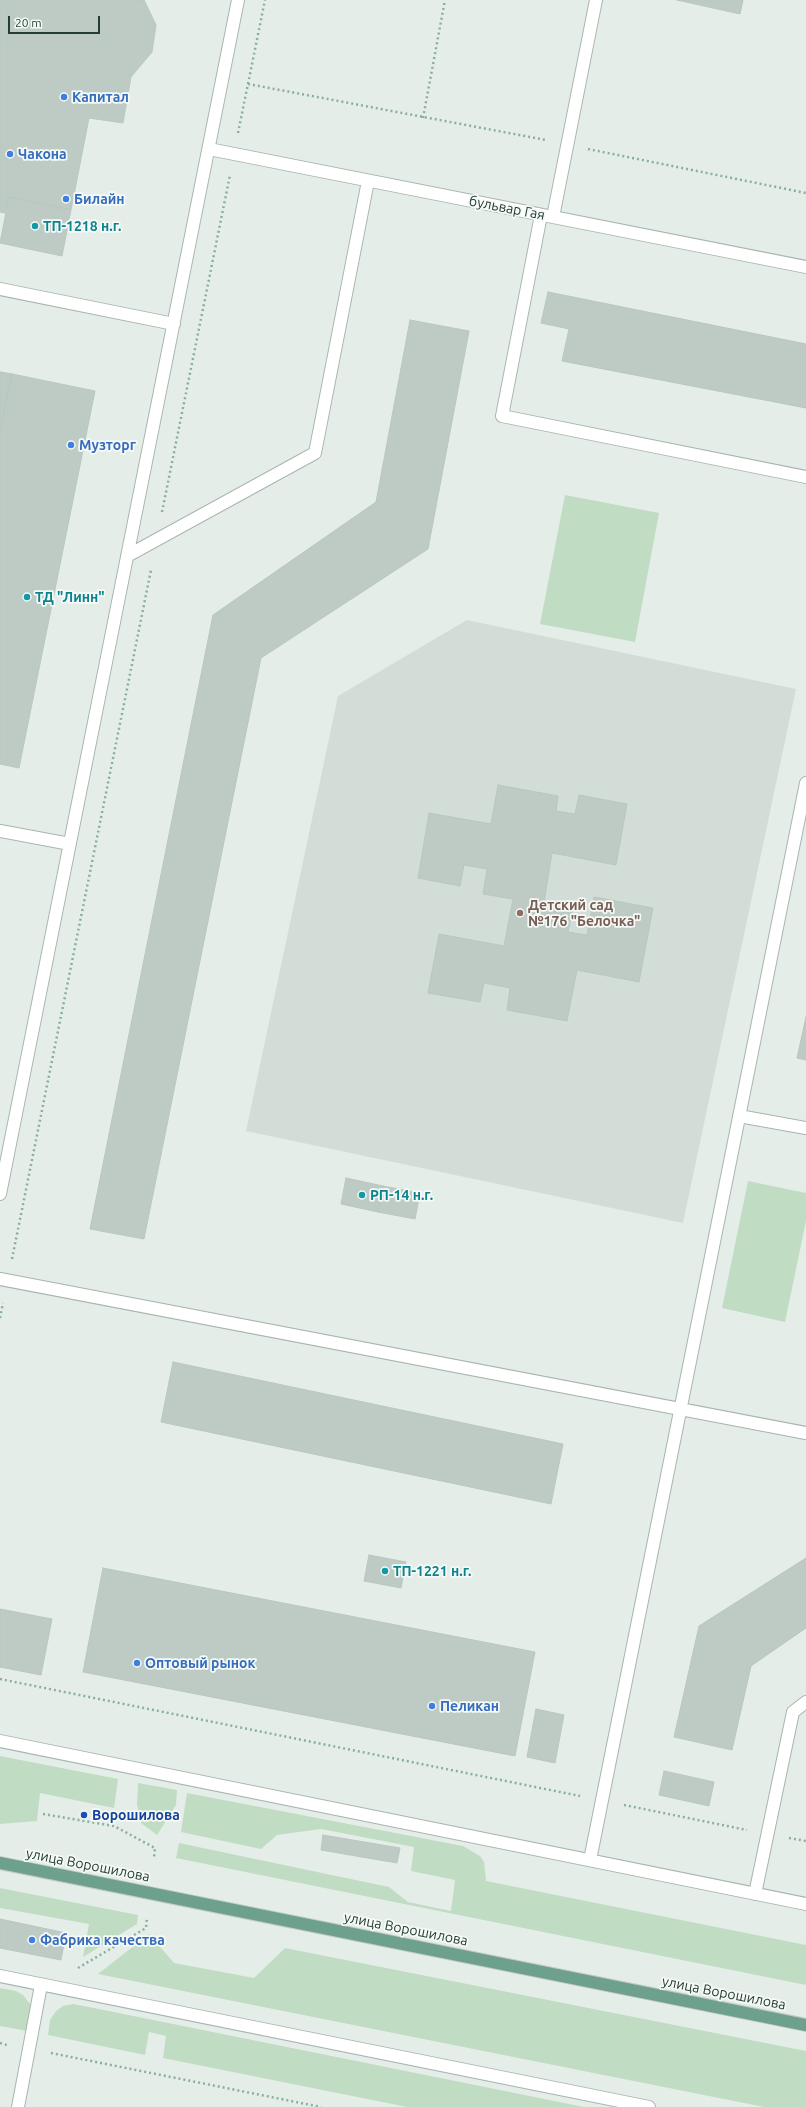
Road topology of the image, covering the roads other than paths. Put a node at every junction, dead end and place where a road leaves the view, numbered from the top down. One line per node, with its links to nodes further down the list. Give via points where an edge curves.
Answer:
1 (238, 0): 3 (street)
2 (596, 0): 5 (street, via 568,144)
3 (209, 149): 4 (street, бульвар Гая); 8 (street)
4 (368, 180): 5 (street, бульвар Гая); 10 (street, via 315,453)
5 (547, 216): 6 (street, бульвар Гая); 9 (street, via 502,416)
6 (806, 267)
7 (0, 290): 8 (street)
8 (174, 324): 10 (street)
9 (806, 477)
10 (127, 556): 13 (street)
11 (806, 783): 14 (street)
12 (0, 831): 13 (street)
13 (70, 844): 16 (street)
14 (739, 1116): 15 (street); 18 (street)
15 (806, 1128)
16 (0, 1194)
17 (4, 1279): 18 (street)
18 (681, 1409): 19 (street); 22 (street)
19 (806, 1433)
20 (806, 1702): 24 (street, via 793,1712)
21 (0, 1741): 22 (street)
22 (590, 1860): 24 (street)
23 (0, 1863): 28 (main road, улица Ворошилова)
24 (755, 1894): 25 (street)
25 (806, 1904)
26 (0, 1976): 27 (street)
27 (45, 1985): 29 (street); 30 (street)
28 (806, 2025)
29 (18, 2107)
30 (649, 2107)

